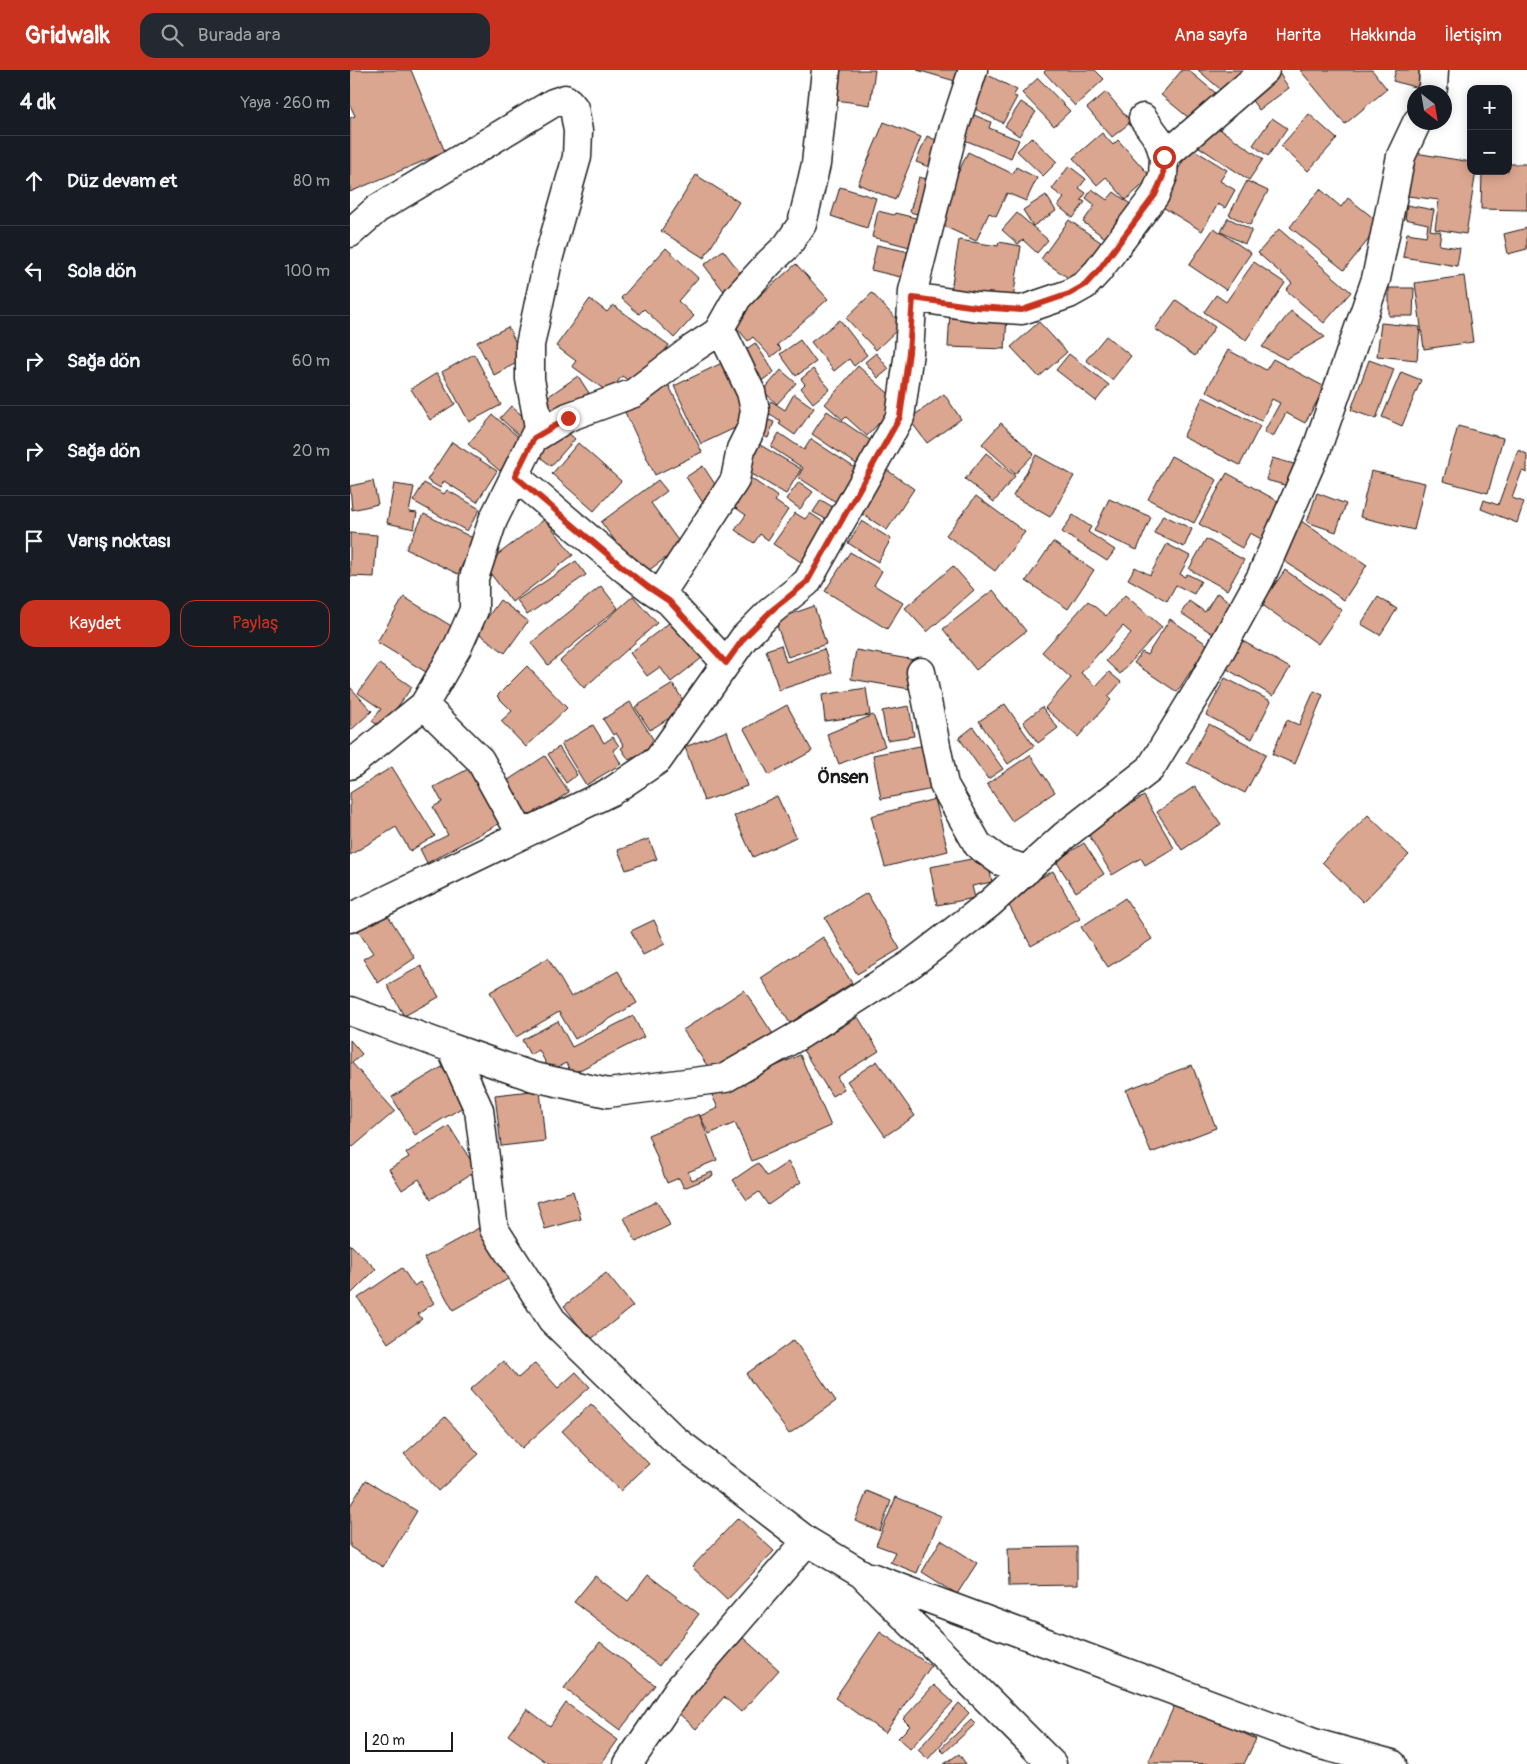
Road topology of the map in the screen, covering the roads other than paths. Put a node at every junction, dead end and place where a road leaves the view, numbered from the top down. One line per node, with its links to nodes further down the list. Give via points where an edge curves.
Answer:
1 (826, 70): 11 (street, via 816,164 802,224 787,246 737,298)
2 (973, 70): 10 (street, via 953,131)
3 (1265, 70): 8 (street)
4 (1434, 70): 5 (street)
5 (1433, 85)
6 (1143, 118): 8 (street, via 1159,140)
7 (1413, 130): 20 (street, via 1401,156 1376,279 1316,451 1260,577 1202,684 1150,769 1064,836)
8 (1164, 157): 10 (street, via 1163,176 1155,195 1098,271 1085,285 1069,294 1022,310)
9 (350, 233): 12 (street, via 377,208 519,123 560,100 569,102 574,108 578,131 577,157 549,256 530,345 530,379 539,427)
10 (913, 298): 15 (street, via 900,417 807,582 771,611 744,638)
11 (721, 330): 12 (street, via 634,394 568,418); 14 (street, via 751,392 755,410 752,427 741,449 735,480)
12 (534, 438): 13 (street)
13 (515, 476): 14 (street); 17 (street, via 494,520 474,578 474,610 458,646)
14 (660, 595): 15 (street)
15 (726, 663): 19 (street, via 658,760 612,791)
16 (921, 672): 20 (street, via 944,785 978,845 1000,861)
17 (424, 705): 18 (street); 19 (street, via 480,760)
18 (350, 764)
19 (521, 834): 21 (street)
20 (1027, 870): 23 (street, via 911,964 725,1078 608,1093 534,1077)
21 (350, 918)
22 (350, 1011): 23 (street)
23 (451, 1048): 24 (street, via 479,1110 494,1229 552,1320 674,1439)
24 (807, 1541): 25 (street); 26 (street, via 678,1690)
25 (862, 1574): 27 (street); 28 (street, via 1314,1743)
26 (628, 1764)
27 (1052, 1764)
28 (1392, 1764)

